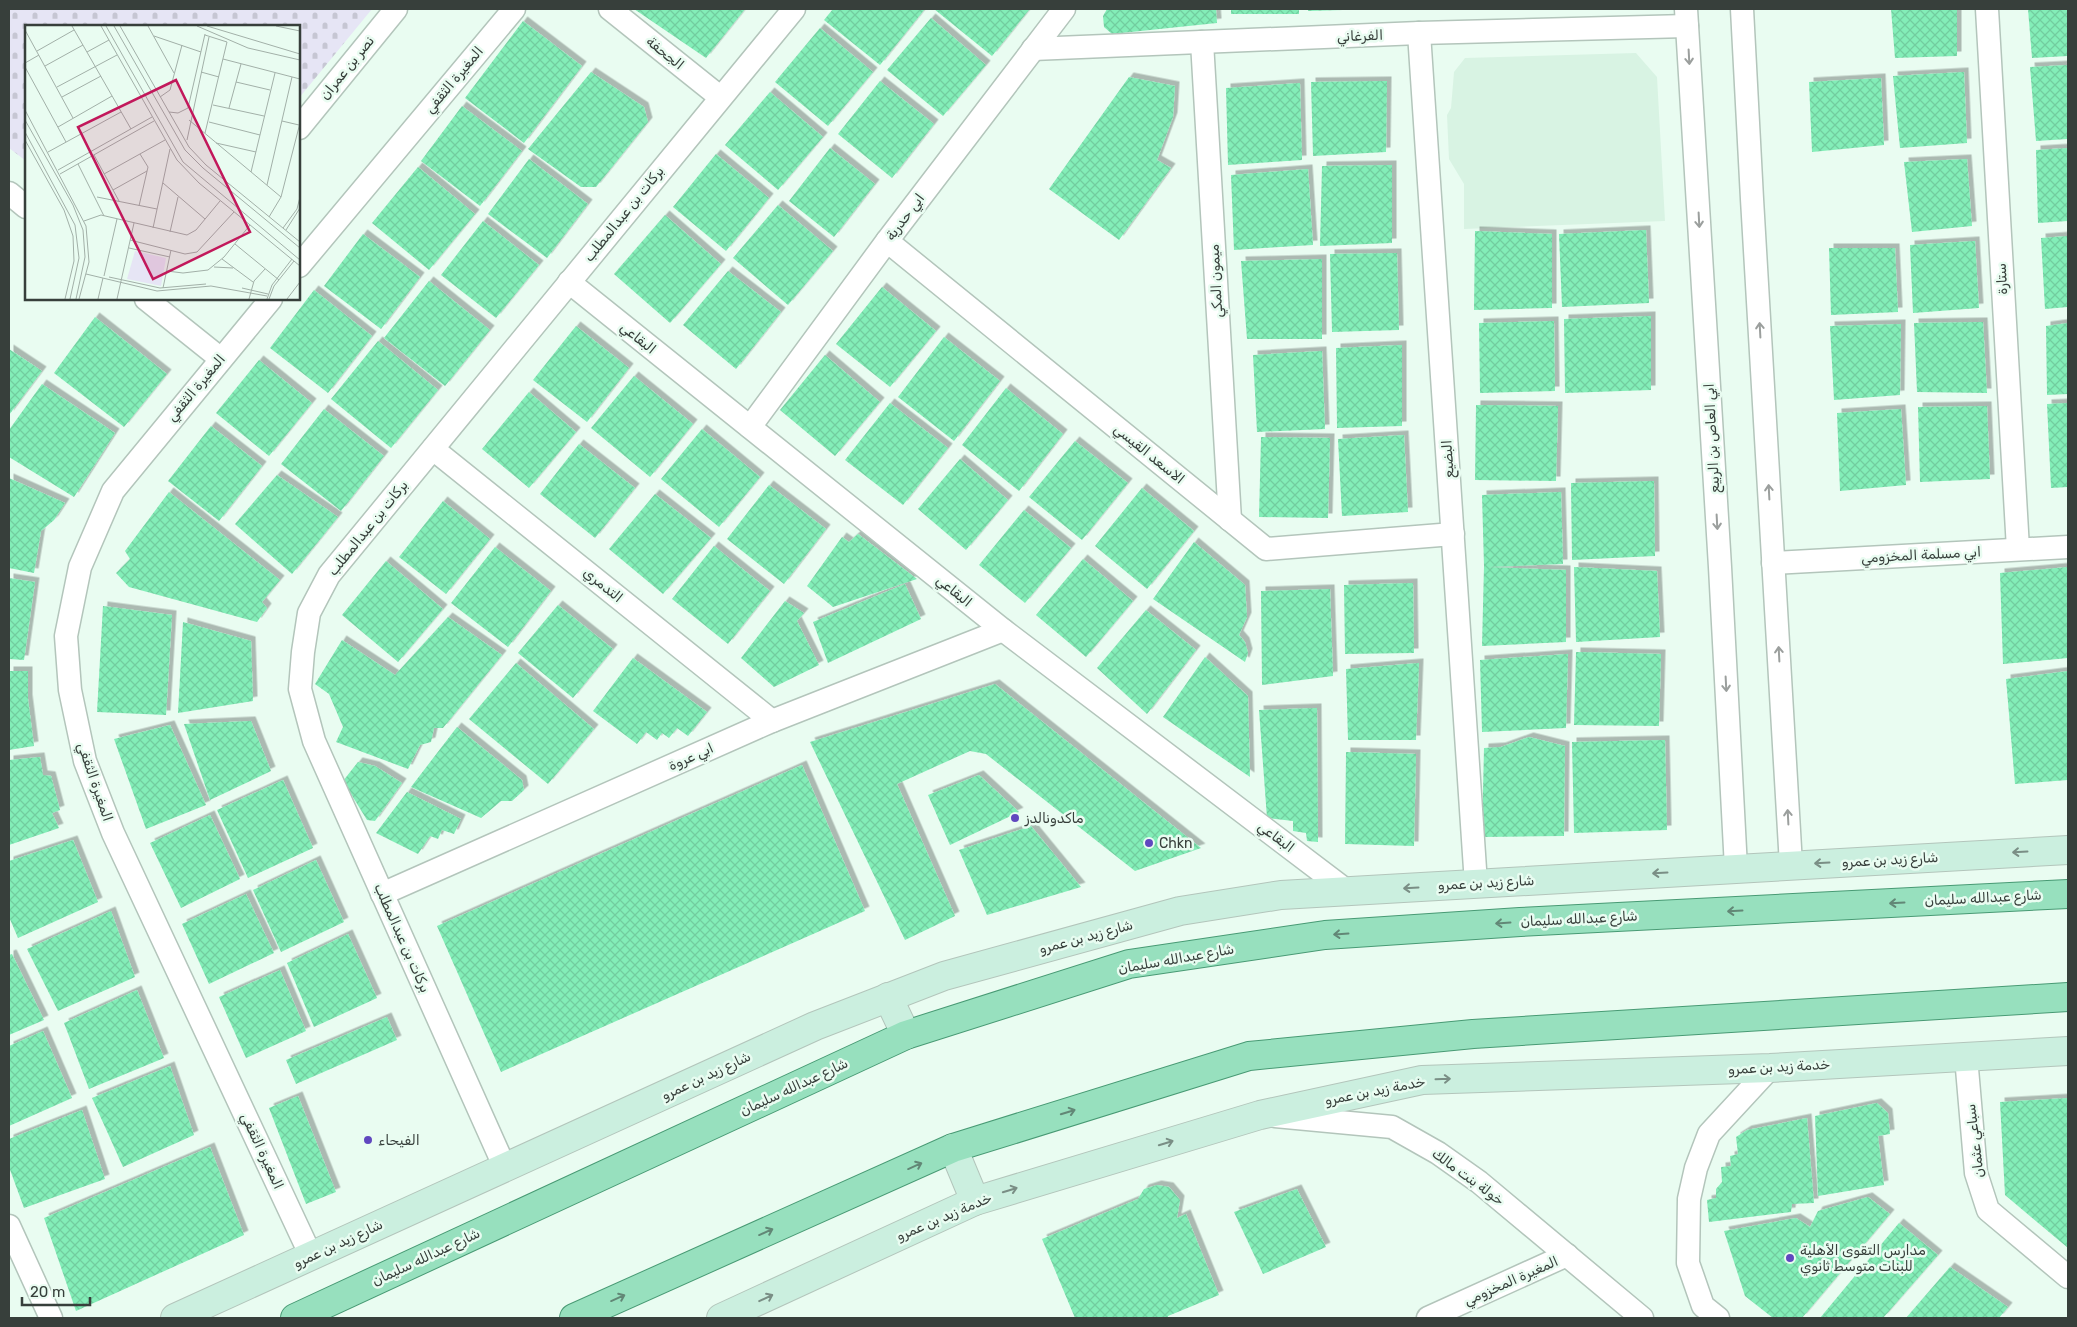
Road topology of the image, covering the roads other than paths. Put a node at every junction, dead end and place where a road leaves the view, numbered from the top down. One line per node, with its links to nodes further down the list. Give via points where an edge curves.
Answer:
1 (396, 9): 13 (street, نصر بن عمران)
2 (514, 9): 15 (street, المغيرة الثقفي)
3 (610, 9): 12 (street, الجحفة)
4 (794, 9): 12 (street, بركات بن عبدالمطلب)
5 (1064, 9): 11 (street, ابي حدرية)
6 (1742, 9): 26 (street, one-way to 6)
7 (1988, 9): 25 (street, ستارة)
8 (1687, 17): 9 (street, الفرغاني); 31 (street, ابي العاص بن الربيع, one-way to 31)
9 (1419, 33): 10 (street, الفرغاني); 23 (street, البضيع)
10 (1202, 42): 11 (street, الفرغاني); 22 (street, ميمون المكي)
11 (1033, 49): 14 (street, ابي حدرية)
12 (720, 97): 16 (street, بركات بن عبدالمطلب)
13 (300, 127)
14 (887, 240): 20 (street, ابي حدرية); 22 (street, الاسعد القيسي)
15 (300, 265)
16 (569, 282): 20 (street, البقاعي); 21 (street, بركات بن عبدالمطلب)
17 (270, 300): 19 (street, المغيرة الثقفي)
18 (154, 301): 19 (street)
19 (220, 359): 47 (street, المغيرة الثقفي, via 113,491 80,567 66,636 70,690 85,760 113,834)
20 (750, 427): 27 (street, البقاعي)
21 (433, 448): 28 (street, التدمري); 34 (street, بركات بن عبدالمطلب, via 329,574 309,613 303,652 300,689 314,741)
22 (1230, 520): 23 (street, الاسعد القيسي, via 1266,549)
23 (1453, 534): 32 (street, البضيع)
24 (2068, 547): 25 (street, ابي مسلمة المخزومي)
25 (2018, 549): 26 (street, ابي مسلمة المخزومي)
26 (1774, 563): 30 (street, one-way to 26)
27 (1003, 630): 28 (street, ابي عروة); 33 (street, البقاعي)
28 (772, 721): 34 (street, ابي عروة)
29 (2068, 850): 30 (main road, شارع زيد بن عمرو, one-way to 30)
30 (1791, 865): 31 (main road, شارع زيد بن عمرو)
31 (1736, 868): 32 (main road, شارع زيد بن عمرو, one-way to 32)
32 (1476, 884): 33 (main road, شارع زيد بن عمرو, one-way to 33)
33 (1347, 891): 37 (main road, شارع زيد بن عمرو, via 1282,895 1180,911 944,976)
34 (382, 894): 44 (street, بركات بن عبدالمطلب)
35 (2068, 894): 38 (main road, شارع عبدالله سليمان, one-way to 38, via 1325,935 1129,964)
36 (2068, 997): 43 (main road, one-way to 36, via 1249,1056 1473,1034)
37 (888, 998): 38 (main road); 44 (main road, شارع زيد بن عمرو, via 815,1026)
38 (906, 1035): 52 (main road, شارع عبدالله سليمان)
39 (2068, 1051): 40 (main road, خدمة زيد بن عمرو)
40 (1966, 1057): 41 (main road, خدمة زيد بن عمرو); 49 (street, سباعي عثمان, via 1976,1174 1988,1210)
41 (1770, 1068): 42 (main road, خدمة زيد بن عمرو, one-way to 41, via 1422,1080); 57 (street, via 1709,1134 1689,1199 1688,1263 1703,1306)
42 (1260, 1114): 45 (main road, خدمة زيد بن عمرو, one-way to 42); 48 (street, خولة بنت مالك, via 1392,1127 1438,1153 1479,1182)
43 (953, 1148): 45 (main road); 53 (main road, one-way to 43)
44 (506, 1168): 47 (main road, شارع زيد بن عمرو)
45 (975, 1200): 54 (main road, خدمة زيد بن عمرو, one-way to 45)
46 (9, 1226): 50 (street)
47 (311, 1256): 51 (main road, شارع زيد بن عمرو)
48 (1567, 1256): 55 (street, المغيرة المخزومي); 56 (street, خولة بنت مالك)
49 (2068, 1277)
50 (51, 1318)
51 (175, 1318)
52 (295, 1318)
53 (574, 1318)
54 (721, 1318)
55 (1428, 1318)
56 (1642, 1318)
57 (1718, 1318)

